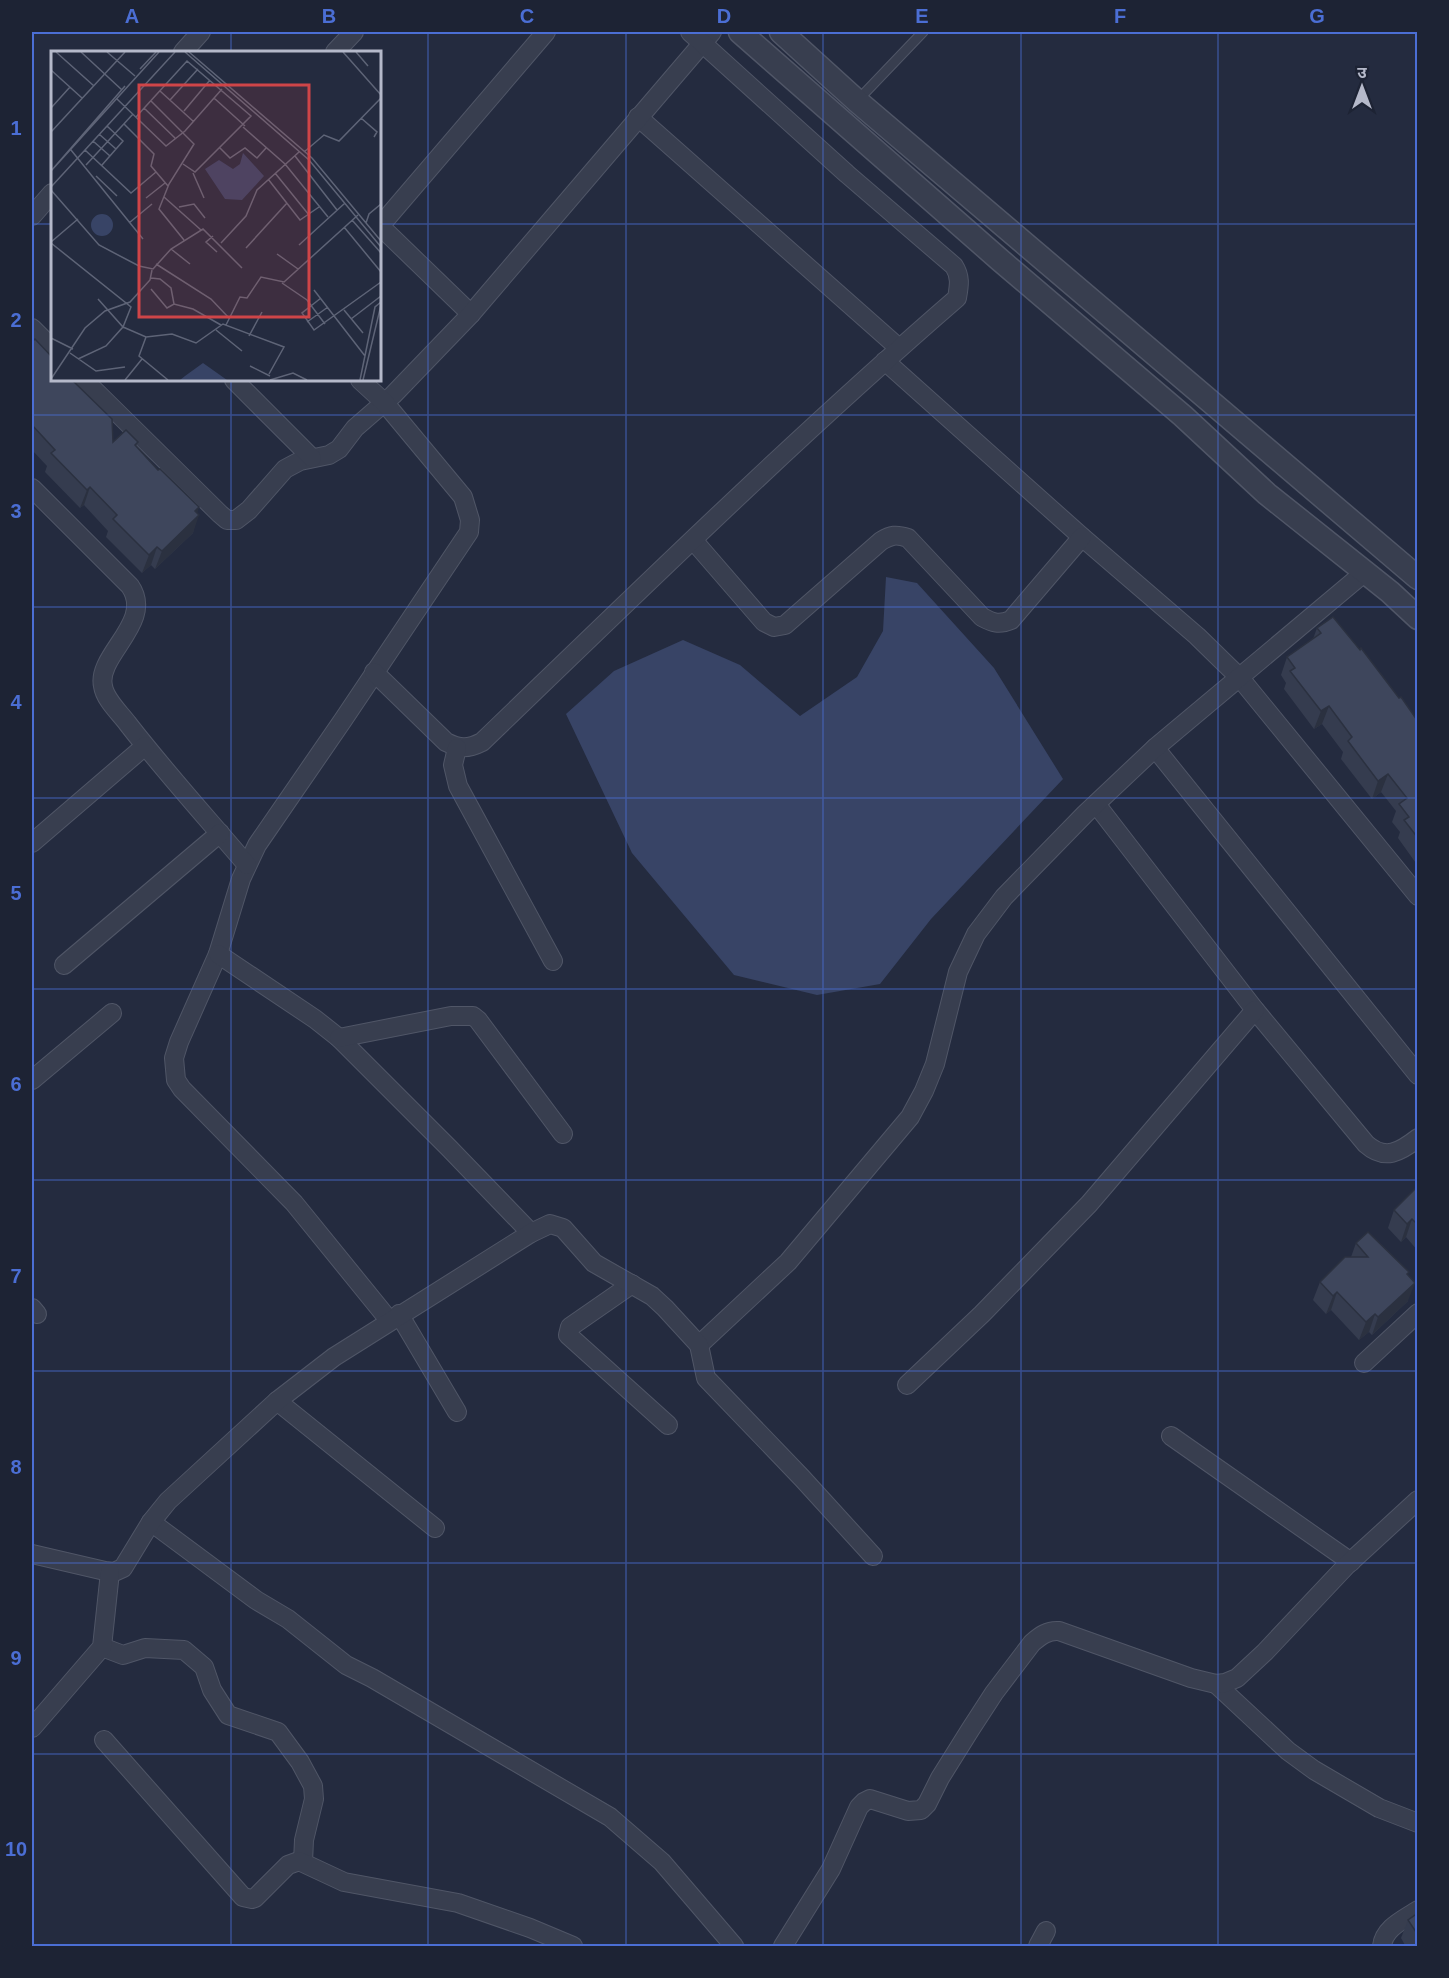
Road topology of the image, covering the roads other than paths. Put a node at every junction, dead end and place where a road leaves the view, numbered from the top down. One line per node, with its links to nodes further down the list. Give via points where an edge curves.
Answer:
1 (201, 32): 8 (street)
2 (354, 32): 9 (street)
3 (546, 32): 14 (street)
4 (740, 32): 30 (street, via 1183,416 1267,494)
5 (781, 32): 10 (street)
6 (923, 32): 10 (lane)
7 (701, 35): 11 (street); 19 (street, via 847,174 954,266 959,284 957,298)
8 (184, 51)
9 (336, 51)
10 (857, 101): 29 (street, via 1206,400)
11 (638, 117): 16 (street); 19 (street)
12 (51, 197): 13 (street)
13 (32, 216)
14 (381, 225)
15 (381, 227): 16 (street)
16 (471, 314): 24 (street)
17 (32, 328): 18 (street)
18 (51, 347)
19 (899, 348): 20 (street)
20 (885, 361): 27 (street); 28 (street)
21 (85, 381): 25 (street, via 227,520 241,518 285,469)
22 (235, 381): 25 (street)
23 (361, 381): 24 (street)
24 (384, 402): 25 (street, via 335,452); 33 (street, via 463,497 470,520 465,540)
25 (312, 459)
26 (32, 488): 35 (street, via 134,591 137,607 102,680 109,699)
27 (1082, 537): 28 (street, via 1011,620 1002,624 982,617 908,538 891,535 785,625 774,627 764,622); 34 (street)
28 (693, 540): 36 (street, via 482,742 470,748)
29 (1415, 571): 31 (street)
30 (1365, 573): 31 (street); 34 (street, via 1328,611)
31 (1390, 592): 32 (street)
32 (1418, 618)
33 (374, 672): 36 (street, via 446,742); 41 (street, via 271,822)
34 (1240, 678): 37 (street); 42 (street)
35 (145, 746): 39 (street); 40 (street)
36 (457, 748): 44 (street, via 453,765 458,786)
37 (1155, 748): 38 (street); 49 (street)
38 (1096, 804): 46 (street); 57 (street, via 1004,897 976,934 956,980 935,1064 910,1117 788,1262)
39 (220, 833): 41 (street); 45 (street)
40 (32, 843)
41 (247, 865): 43 (street)
42 (1418, 896)
43 (218, 954): 48 (street); 56 (street, via 179,1042 174,1058 176,1080 294,1203)
44 (553, 961)
45 (64, 965)
46 (1256, 1010): 52 (street, via 1374,1151 1393,1153); 59 (street, via 1089,1204)
47 (112, 1013): 50 (street)
48 (339, 1038): 51 (street, via 451,1016 473,1016); 53 (street)
49 (1418, 1075)
50 (32, 1080)
51 (563, 1134)
52 (1418, 1138)
53 (531, 1233): 54 (street, via 544,1226 563,1228 594,1263); 56 (street)
54 (632, 1284): 57 (street, via 657,1300); 62 (street, via 575,1322 568,1335)
55 (1418, 1313): 58 (street)
56 (394, 1317): 60 (street, via 333,1357); 61 (street)
57 (699, 1345): 68 (street, via 706,1378)
58 (1364, 1363)
59 (907, 1385)
60 (277, 1401): 65 (street, via 191,1478); 66 (street)
61 (457, 1412)
62 (668, 1425)
63 (1171, 1436): 69 (street)
64 (1418, 1500): 69 (street)
65 (151, 1522): 70 (street, via 123,1568); 79 (street, via 351,1669 610,1817 663,1862)
66 (435, 1528)
67 (32, 1554): 70 (street)
68 (873, 1556)
69 (1351, 1562): 72 (street, via 1237,1678)
70 (110, 1572): 71 (street)
71 (102, 1647): 73 (street); 76 (street, via 123,1655 145,1648 184,1650 204,1667 212,1690 228,1715 278,1732 313,1786)
72 (1216, 1684): 75 (street, via 1314,1770 1379,1808); 80 (street, via 1059,1631 1039,1636 994,1693 921,1810 870,1799 859,1807 831,1869)
73 (32, 1728)
74 (104, 1740): 76 (street, via 243,1897 255,1898 288,1865)
75 (1418, 1823)
76 (303, 1862): 78 (street, via 344,1882 458,1903)
77 (1418, 1910): 81 (street, via 1388,1930)
78 (573, 1947)
79 (734, 1947)
80 (783, 1947)
81 (1382, 1947)

